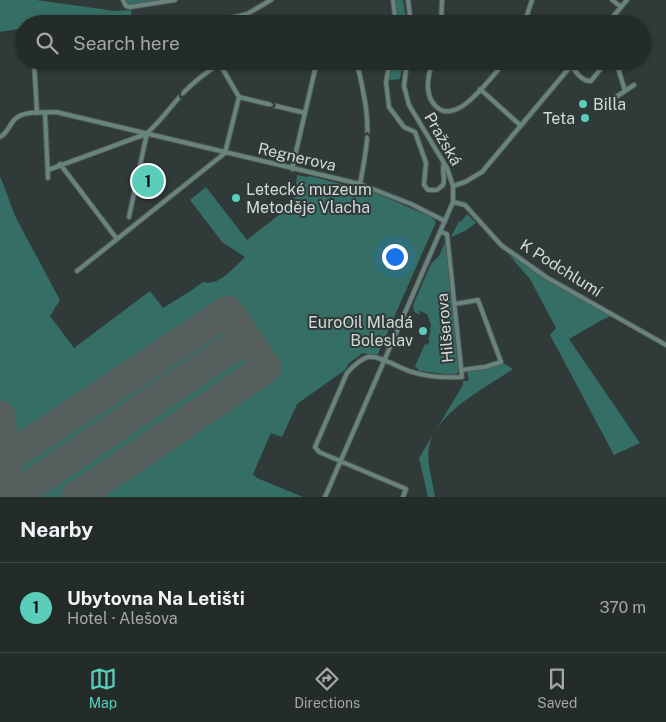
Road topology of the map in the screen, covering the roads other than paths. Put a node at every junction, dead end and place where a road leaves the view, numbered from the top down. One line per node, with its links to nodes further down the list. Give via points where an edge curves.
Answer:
1 (123, 0): 2 (street, via 130,7)
2 (175, 0)
3 (271, 0): 11 (street)
4 (393, 0): 12 (street)
5 (408, 0): 13 (street)
6 (442, 0): 14 (street)
7 (532, 0): 15 (street)
8 (612, 0): 10 (street)
9 (627, 0): 10 (street)
10 (621, 7): 16 (street)
11 (243, 15)
12 (395, 15)
13 (410, 15)
14 (441, 15)
15 (527, 15)
16 (614, 15)
17 (35, 70): 35 (street)
18 (209, 70): 39 (street, one-way to 39)
19 (223, 70): 33 (street)
20 (315, 70): 37 (street)
21 (358, 70): 47 (street, one-way to 21, via 368,136 368,112)
22 (388, 70): 42 (street, via 386,82 389,107 404,128 415,132 426,163 424,185 428,190 438,190 444,185)
23 (406, 70): 42 (street, Pražská, via 404,86 409,105)
24 (430, 70): 31 (street, via 430,100 437,108 449,112 461,108)
25 (497, 70): 31 (street)
26 (568, 70): 38 (street)
27 (575, 70): 28 (street, via 588,82)
28 (600, 70)
29 (619, 70): 32 (street)
30 (634, 85): 32 (street)
31 (480, 90): 38 (street)
32 (625, 91): 34 (street)
33 (239, 97): 37 (street, one-way to 37); 41 (street)
34 (610, 101)
35 (37, 113): 36 (street, Regnerova); 40 (street, Regnerova, via 13,120 5,135)
36 (45, 113): 39 (street, Regnerova, via 56,112); 45 (street)
37 (305, 113): 44 (street)
38 (520, 125): 48 (street, via 482,172)
39 (147, 133): 41 (street, Regnerova); 43 (street); 50 (street)
40 (0, 137)
41 (225, 153): 44 (street, Regnerova); 53 (street)
42 (444, 162): 48 (street, Pražská)
43 (60, 164): 45 (street); 53 (street)
44 (292, 169): 47 (street, Regnerova)
45 (48, 170): 46 (street)
46 (48, 178)
47 (360, 184): 51 (street, Regnerova)
48 (453, 186): 49 (street, Pražská)
49 (453, 202): 51 (street, Pražská); 56 (street, K Podchlumí, via 465,205 501,245 539,271)
50 (129, 217)
51 (445, 221): 52 (street, Pražská)
52 (441, 232): 55 (street, Hilšerova, via 447,234); 57 (street, Pražská)
53 (117, 239): 54 (street)
54 (77, 271)
55 (455, 304): 58 (street, Hilšerova); 58 (street, via 478,300 501,362)
56 (666, 345)
57 (384, 364): 58 (street, Hilšerova, via 434,377 462,377); 59 (street, Pražská); 59 (street, via 377,358 368,357 351,368 320,433 316,449)
58 (461, 370)
59 (341, 462): 60 (street, Pražská); 61 (street, via 406,490)
60 (326, 497)
61 (403, 497)

